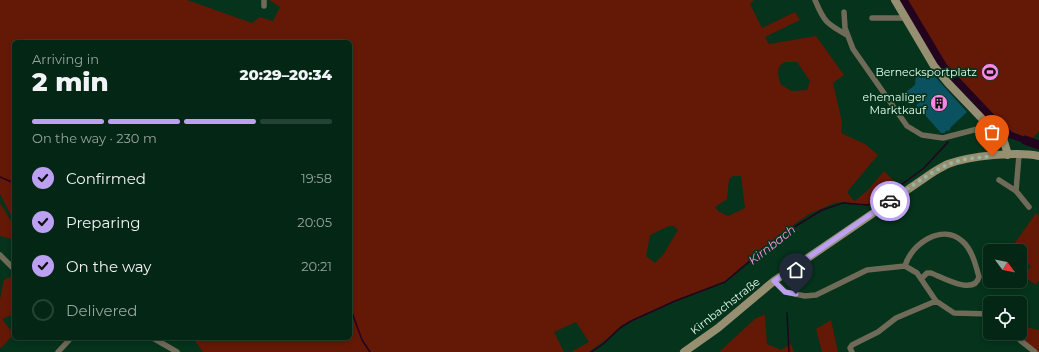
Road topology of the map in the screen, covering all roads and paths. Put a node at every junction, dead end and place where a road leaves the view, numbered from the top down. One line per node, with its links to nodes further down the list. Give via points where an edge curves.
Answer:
1 (815, 0): 6 (street, via 823,19)
2 (895, 0): 5 (main road)
3 (844, 12): 6 (street)
4 (872, 18): 5 (street)
5 (904, 18): 7 (main road, via 934,66)
6 (847, 34): 7 (street, via 853,49 871,76 907,126 914,131 930,137 944,138)
7 (989, 126): 8 (main road, via 1003,138)
8 (1008, 155): 9 (main road, Kirnbachstraße); 18 (main road, Kirnbachstraße, via 948,164)
9 (1018, 155): 10 (main road, Kirnbachstraße); 12 (street)
10 (1039, 156)
11 (999, 180): 12 (street)
12 (1016, 191): 13 (street)
13 (1029, 207)
14 (0, 255): 16 (street)
15 (905, 266): 17 (street); 17 (street, via 920,243 933,236 947,234 956,236 966,245 979,277 972,286 965,286 931,273); 18 (street, via 867,270 816,295 805,296 785,292)
16 (12, 267)
17 (922, 278): 19 (street)
18 (774, 281): 26 (main road, Kirnbachstraße, via 718,328)
19 (936, 301): 20 (street, via 954,313); 27 (street, via 896,318 878,332 852,345)
20 (983, 314)
21 (69, 340): 24 (street)
22 (156, 340): 25 (street)
23 (1020, 340): 28 (street)
24 (58, 352)
25 (177, 352)
26 (684, 352)
27 (852, 352)
28 (1035, 352)

